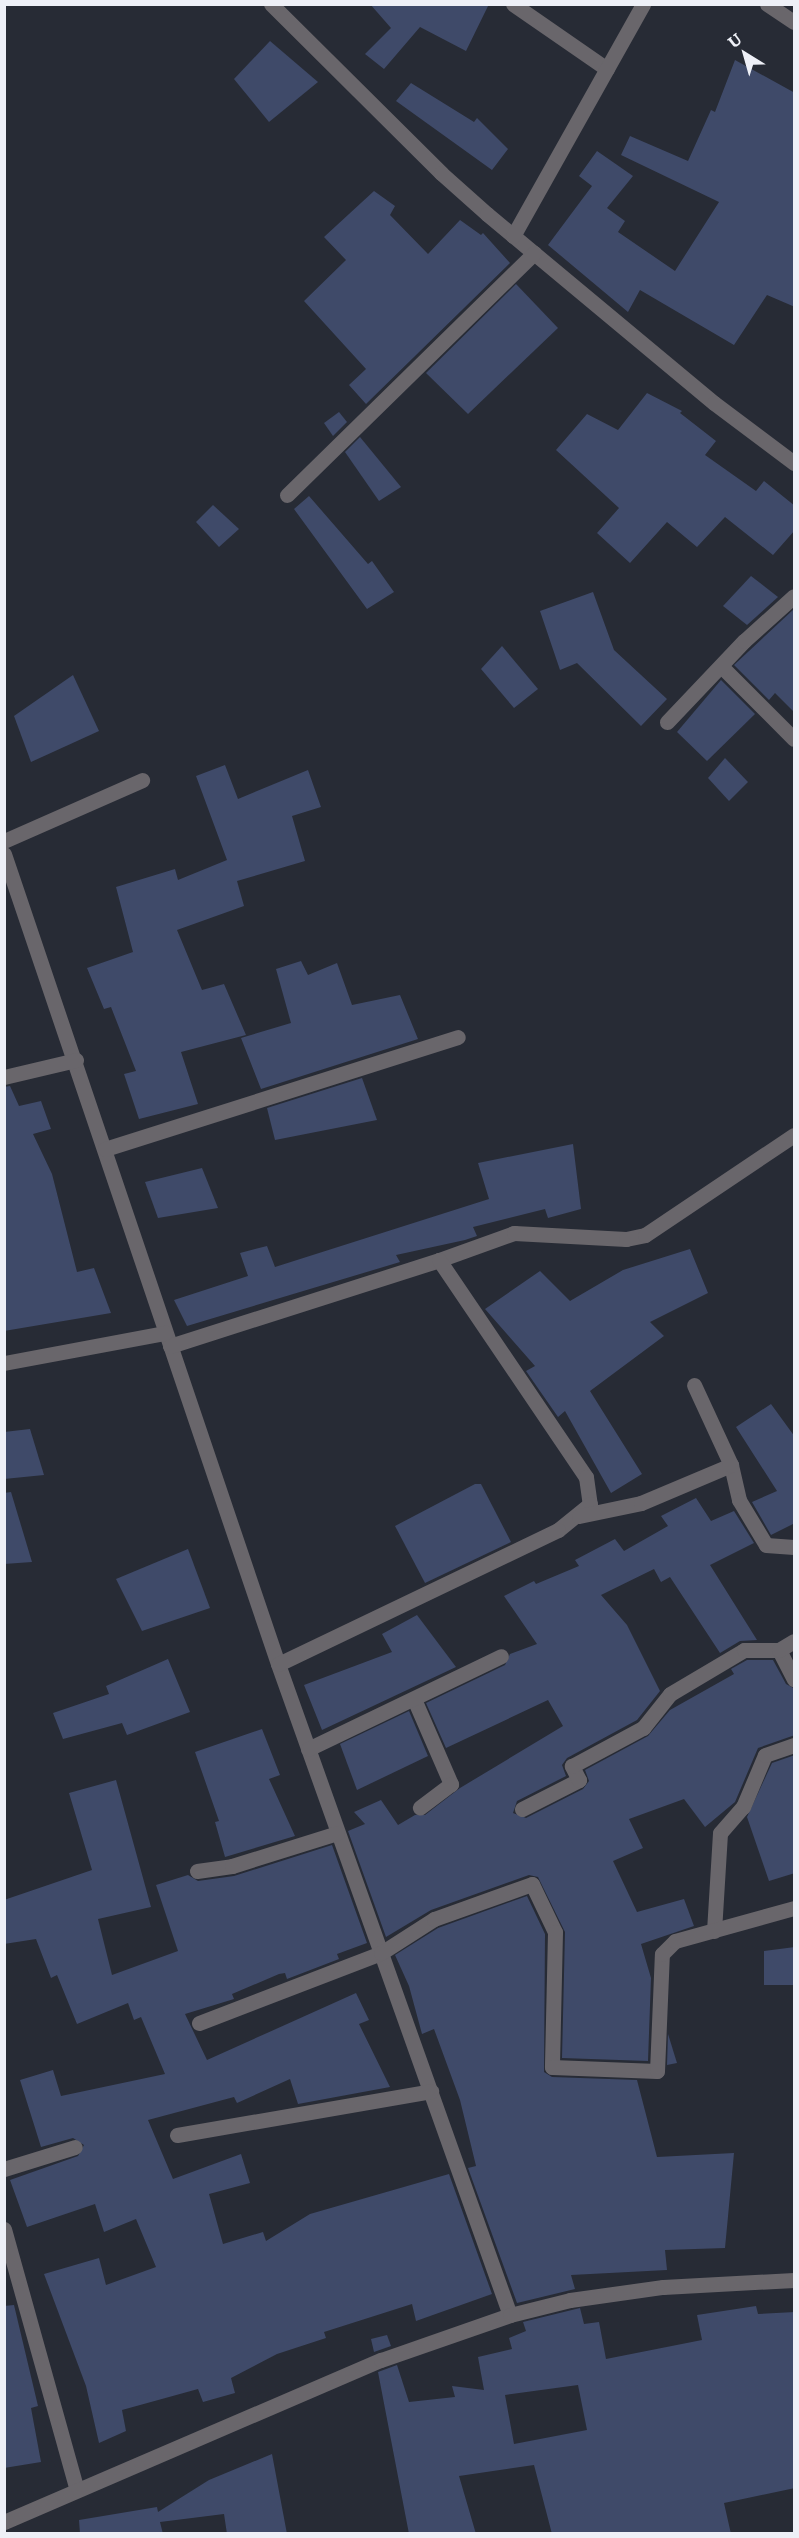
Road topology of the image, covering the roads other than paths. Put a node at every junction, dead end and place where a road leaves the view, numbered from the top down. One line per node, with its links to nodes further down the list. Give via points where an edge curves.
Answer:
1 (271, 4): 7 (street, via 441,173)
2 (513, 4): 6 (street)
3 (643, 4): 6 (street)
4 (767, 4): 5 (street)
5 (795, 22)
6 (608, 69): 7 (street)
7 (513, 236): 8 (street)
8 (534, 253): 9 (street, via 714,403); 10 (street)
9 (795, 463)
10 (287, 495)
11 (795, 596): 12 (street)
12 (721, 666): 13 (street); 14 (street)
13 (667, 722)
14 (795, 739)
15 (142, 780): 16 (street)
16 (4, 841)
17 (4, 854): 19 (street)
18 (458, 1037): 22 (street)
19 (76, 1060): 20 (street); 22 (street)
20 (4, 1077)
21 (795, 1135): 23 (street, via 645,1235 626,1239 514,1233)
22 (105, 1149): 24 (street)
23 (439, 1260): 24 (street); 28 (street, via 586,1477 590,1504)
24 (167, 1340): 25 (street); 33 (street)
25 (4, 1363)
26 (694, 1385): 27 (street)
27 (731, 1465): 28 (street, via 641,1503); 29 (street, via 739,1500 766,1545)
28 (579, 1516): 33 (street, via 524,1549)
29 (795, 1547)
30 (795, 1641): 31 (street)
31 (779, 1650): 34 (street); 39 (street, via 744,1650 670,1694 643,1728 572,1766 579,1780)
32 (501, 1656): 35 (street)
33 (278, 1664): 37 (street)
34 (795, 1679)
35 (414, 1699): 37 (street); 38 (street, via 450,1784)
36 (795, 1745): 43 (street, via 765,1755 743,1808 720,1833)
37 (308, 1749): 40 (street)
38 (420, 1807)
39 (522, 1809)
40 (337, 1833): 41 (street, via 232,1866); 44 (street)
41 (197, 1871)
42 (795, 1908): 43 (street)
43 (714, 1931): 44 (street, via 675,1941 662,1954 657,2072 552,2067 555,1932 532,1884 434,1920)
44 (381, 1953): 45 (street); 46 (street)
45 (199, 2024)
46 (431, 2091): 47 (street); 52 (street)
47 (177, 2135)
48 (75, 2147): 49 (street)
49 (4, 2169)
50 (4, 2229): 53 (street)
51 (795, 2280): 52 (street, via 663,2287 570,2300)
52 (510, 2315): 53 (street, via 381,2360)
53 (76, 2490): 54 (street)
54 (4, 2522)

